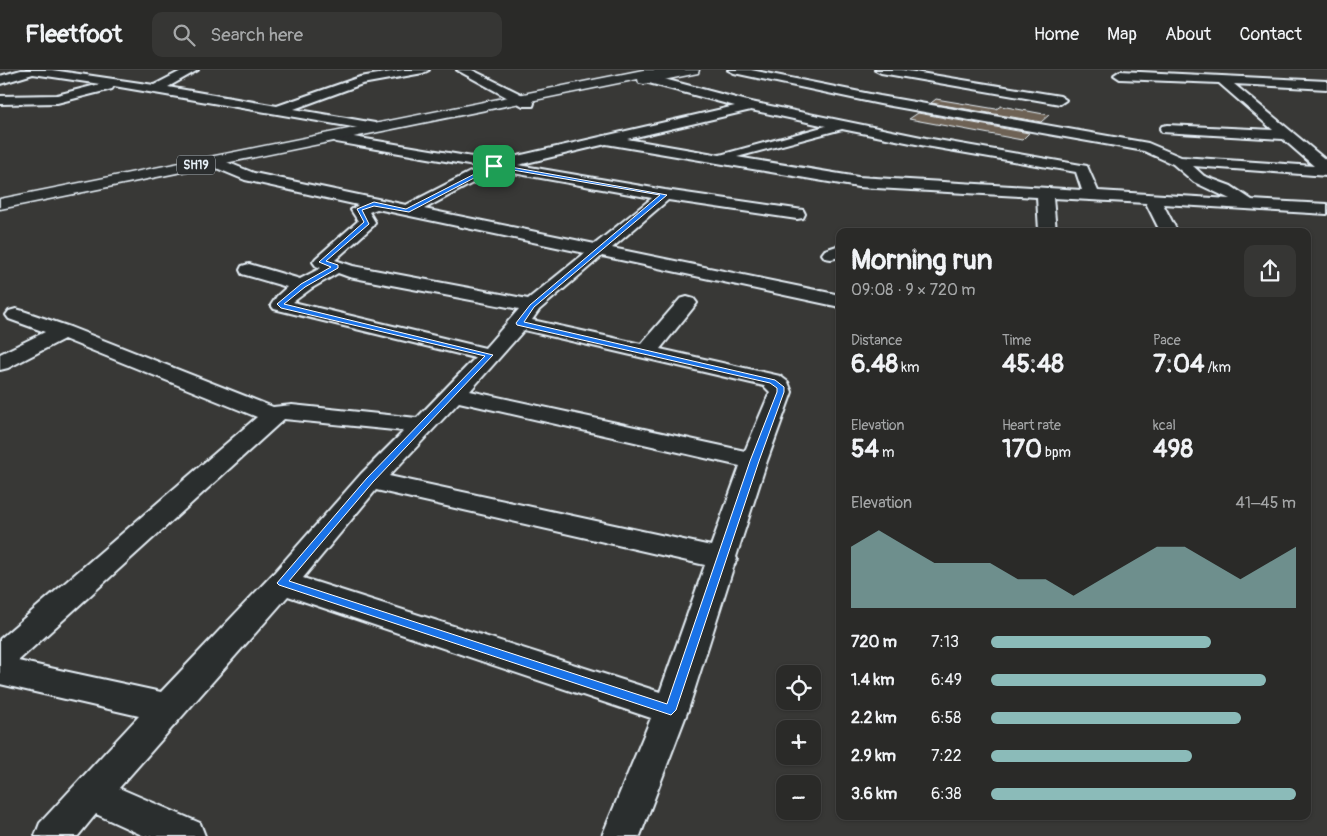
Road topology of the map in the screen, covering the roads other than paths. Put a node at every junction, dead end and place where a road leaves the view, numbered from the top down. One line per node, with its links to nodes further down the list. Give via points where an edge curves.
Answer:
1 (32, 70): 11 (street); 13 (street)
2 (192, 70): 14 (street)
3 (423, 70): 20 (street, via 360,81)
4 (463, 70): 18 (street)
5 (662, 70): 18 (main road, SH19)
6 (693, 70): 10 (main road, SH19)
7 (734, 70): 28 (street, via 880,100 1148,147)
8 (881, 70): 17 (street)
9 (1120, 75): 12 (street)
10 (650, 79): 18 (main road, SH19); 19 (street)
11 (0, 80)
12 (1222, 80): 15 (street, via 1304,84); 24 (street)
13 (118, 83): 14 (street); 16 (street, via 57,99)
14 (156, 89): 20 (street)
15 (1323, 90)
16 (0, 100)
17 (1060, 100)
18 (524, 101): 22 (main road, SH19, via 422,123)
19 (750, 106): 21 (street); 26 (street)
20 (279, 110): 22 (street)
21 (844, 126): 27 (street); 34 (street, via 1082,169)
22 (387, 127): 25 (main road, SH19)
23 (1167, 129): 24 (street)
24 (1286, 135): 31 (street)
25 (336, 138): 29 (main road, SH19); 30 (street)
26 (606, 140): 27 (street); 30 (street)
27 (716, 158): 32 (street, via 858,182)
28 (1178, 161): 31 (street); 38 (street, via 1199,179)
29 (214, 162): 36 (main road, SH19); 37 (street, via 250,177)
30 (494, 166): 33 (street); 40 (street)
31 (1327, 170)
32 (1045, 192): 34 (street); 42 (street)
33 (665, 195): 41 (street); 44 (street)
34 (1092, 195): 35 (street)
35 (1152, 199): 38 (street); 43 (street)
36 (0, 204)
37 (374, 204): 40 (street); 45 (street, via 359,210 367,222 322,262)
38 (1252, 204): 39 (street)
39 (1327, 209)
40 (407, 211): 44 (street)
41 (797, 214)
42 (1047, 228)
43 (1166, 228)
44 (598, 250): 48 (street); 51 (street)
45 (336, 266): 47 (street); 51 (street)
46 (249, 270): 47 (street)
47 (303, 286): 54 (street, via 281,305)
48 (836, 300)
49 (687, 303): 53 (street)
50 (16, 315): 52 (street)
51 (526, 315): 53 (street); 54 (street)
52 (63, 331): 55 (street); 57 (street)
53 (645, 353): 59 (street, via 778,384 781,392)
54 (489, 355): 56 (street)
55 (0, 363)
56 (454, 394): 58 (street); 59 (street)
57 (273, 415): 58 (street, via 292,412); 63 (street)
58 (421, 426): 60 (street)
59 (754, 461): 61 (street)
60 (370, 480): 61 (street); 62 (street)
61 (722, 559): 66 (street)
62 (282, 583): 65 (street); 66 (street)
63 (0, 658)
64 (0, 671): 65 (street)
65 (168, 708): 67 (street)
66 (671, 710): 70 (street)
67 (90, 793): 68 (street); 69 (street)
68 (54, 836)
69 (186, 836)
70 (621, 836)

